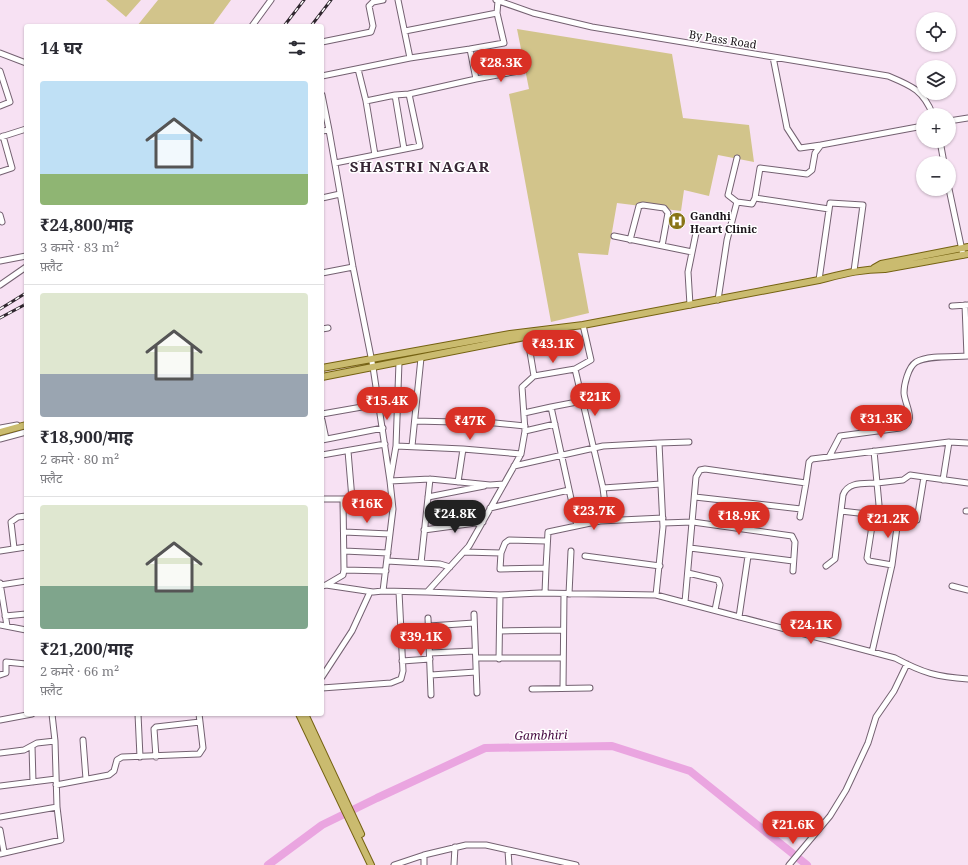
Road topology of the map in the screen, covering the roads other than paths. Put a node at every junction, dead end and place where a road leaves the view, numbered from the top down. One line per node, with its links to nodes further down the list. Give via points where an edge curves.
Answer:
1 (271, 0): 6 (street)
2 (383, 0): 8 (street, via 373,2 369,6 373,26 371,32)
3 (398, 0): 7 (street)
4 (497, 0): 5 (street); 11 (street, By Pass Road, via 592,28)
5 (497, 13): 7 (street); 9 (street, via 504,43)
6 (253, 24)
7 (404, 31): 12 (street)
8 (324, 42)
9 (470, 49): 12 (street); 18 (street)
10 (0, 53): 13 (street)
11 (773, 57): 24 (street, By Pass Road, via 888,76 912,86 928,102); 32 (street, via 787,128 800,148)
12 (410, 58): 14 (street)
13 (24, 62)
14 (358, 69): 17 (street); 21 (street)
15 (524, 70): 18 (street)
16 (0, 71): 23 (street, via 10,102)
17 (324, 76)
18 (476, 79): 19 (street)
19 (409, 94): 20 (street); 33 (street, via 420,146)
20 (395, 95): 21 (street); 33 (street)
21 (366, 101): 34 (street)
22 (324, 105): 29 (street)
23 (0, 106)
24 (930, 108)
25 (968, 118): 26 (street)
26 (956, 120)
27 (916, 127): 32 (street)
28 (24, 130): 31 (street)
29 (329, 130): 30 (street); 36 (street)
30 (324, 131)
31 (2, 137): 37 (street, via 12,168)
32 (820, 145): 41 (street, via 809,173 760,168)
33 (404, 149): 34 (street)
34 (375, 155): 36 (street)
35 (737, 158): 42 (street, via 728,195)
36 (335, 163): 38 (street)
37 (0, 172)
38 (340, 194): 40 (street); 55 (street)
39 (951, 196): 52 (street)
40 (324, 198)
41 (755, 198): 42 (street, via 752,204); 43 (street)
42 (737, 202): 61 (street, via 727,240)
43 (829, 209): 57 (street, via 830,203 863,205); 59 (street)
44 (0, 215): 45 (street)
45 (2, 222)
46 (697, 228): 51 (street)
47 (614, 236): 48 (street)
48 (630, 240): 49 (street); 49 (street, via 639,206 664,208 668,213)
49 (662, 246): 51 (street)
50 (968, 247): 52 (main road)
51 (692, 252): 62 (street, via 688,272)
52 (964, 253): 57 (main road, via 885,269)
53 (24, 256): 54 (street)
54 (0, 262)
55 (353, 267): 58 (street); 68 (street)
56 (24, 268): 60 (street)
57 (854, 271): 59 (main road)
58 (324, 273)
59 (819, 280): 61 (main road)
60 (0, 285)
61 (718, 300): 62 (main road)
62 (690, 305): 65 (main road)
63 (967, 305): 64 (street); 67 (street)
64 (952, 306)
65 (583, 325): 66 (main road); 73 (street, via 591,360)
66 (527, 335): 68 (main road); 69 (main road); 74 (street)
67 (967, 356): 106 (street, via 916,362 908,374 904,393 910,419 907,425 840,436)
68 (371, 358): 71 (street); 72 (main road)
69 (421, 358): 70 (main road); 81 (street)
70 (399, 362): 71 (main road); 97 (street)
71 (373, 367): 75 (main road); 77 (street)
72 (324, 368)
73 (575, 369): 74 (street); 76 (street)
74 (534, 376): 79 (street, via 522,387)
75 (324, 377)
76 (582, 401): 78 (street); 99 (street)
77 (379, 404): 80 (street); 86 (street)
78 (551, 407): 79 (street); 82 (street)
79 (524, 412): 87 (street)
80 (324, 414)
81 (414, 421): 87 (street, via 488,422); 98 (street)
82 (555, 424): 87 (street); 105 (street)
83 (24, 426): 85 (street)
84 (24, 426): 88 (main road)
85 (0, 428)
86 (383, 428): 91 (street); 96 (street)
87 (525, 428): 103 (street)
88 (0, 432)
89 (24, 433): 90 (street)
90 (0, 439)
91 (324, 439)
92 (659, 442): 93 (street); 99 (street); 116 (street)
93 (689, 442)
94 (949, 442): 95 (street); 102 (street); 110 (street)
95 (968, 443)
96 (385, 444): 101 (street); 111 (street)
97 (396, 446): 98 (street); 111 (street)
98 (412, 446): 100 (street)
99 (593, 448): 105 (street); 119 (street)
100 (463, 449): 103 (street); 112 (street)
101 (348, 451): 104 (street); 126 (street)
102 (874, 451): 106 (street); 113 (street)
103 (521, 454): 107 (street)
104 (324, 455)
105 (562, 455): 107 (street); 120 (street)
106 (829, 457): 117 (street, via 810,460)
107 (514, 466): 115 (street)
108 (924, 477): 110 (street); 113 (street, via 910,475 904,480); 135 (street)
109 (430, 480): 111 (street); 112 (street); 122 (street)
110 (943, 480): 114 (street)
111 (390, 481): 121 (street)
112 (458, 482): 118 (street)
113 (877, 483): 129 (street, via 848,486); 132 (street, via 879,505)
114 (968, 483)
115 (504, 484): 118 (street); 127 (street)
116 (661, 484): 119 (street); 134 (street)
117 (806, 484): 123 (street, via 702,469 697,473); 128 (street)
118 (490, 485): 122 (street)
119 (603, 488): 133 (street)
120 (569, 490): 127 (street); 138 (street)
121 (391, 496): 126 (street); 141 (street, via 393,509)
122 (428, 497): 139 (street)
123 (696, 497): 128 (street); 137 (street)
124 (324, 499): 125 (street)
125 (343, 499): 126 (street); 140 (street)
126 (352, 499)
127 (490, 508): 136 (street)
128 (801, 509): 131 (street)
129 (841, 511): 132 (street); 159 (street, via 835,559)
130 (24, 516): 144 (street, via 11,522)
131 (800, 517)
132 (875, 518): 157 (street, via 893,523 897,527); 157 (street, via 867,560)
133 (608, 520): 134 (street); 138 (street)
134 (663, 520): 137 (street); 158 (street)
135 (917, 520)
136 (483, 522): 139 (street); 149 (street)
137 (693, 522): 145 (street); 155 (street, via 792,536 795,542)
138 (577, 526): 142 (street, via 548,532)
139 (424, 530): 156 (street)
140 (344, 532): 141 (street); 146 (street)
141 (390, 534): 150 (street)
142 (546, 541): 151 (street, via 509,540); 161 (street)
143 (24, 547): 144 (street)
144 (14, 548): 147 (street)
145 (690, 548): 153 (street); 165 (street)
146 (344, 550): 150 (street); 162 (street)
147 (0, 551)
148 (571, 551): 176 (street)
149 (464, 552): 151 (street); 160 (street)
150 (388, 553): 154 (street)
151 (501, 553): 161 (street, via 500,568)
152 (584, 556): 158 (street)
153 (748, 556): 155 (street); 184 (street)
154 (387, 561): 156 (street); 163 (street)
155 (793, 561): 164 (street)
156 (421, 563): 160 (street)
157 (892, 565): 194 (street)
158 (660, 566): 178 (street)
159 (826, 566)
160 (450, 567): 174 (street)
161 (546, 568): 175 (street)
162 (344, 570): 163 (street); 168 (street, via 343,575)
163 (386, 571): 171 (street)
164 (793, 571)
165 (688, 573): 179 (street); 180 (street, via 718,580 720,585)
166 (24, 582): 167 (street)
167 (0, 584): 183 (street)
168 (324, 585): 172 (street)
169 (952, 586): 170 (street)
170 (968, 590)
171 (383, 591): 172 (street); 173 (street)
172 (370, 592): 204 (street, via 352,631)
173 (399, 592): 174 (street); 200 (street)
174 (427, 592): 177 (street)
175 (545, 593): 176 (street); 177 (street)
176 (566, 594): 178 (street); 191 (street)
177 (500, 595): 192 (street)
178 (656, 595): 179 (street)
179 (685, 602): 180 (street)
180 (715, 610): 184 (street)
181 (24, 614): 183 (street)
182 (474, 614): 186 (street)
183 (5, 616): 188 (street)
184 (740, 617): 194 (street)
185 (428, 618): 189 (street)
186 (474, 623): 189 (street); 193 (street)
187 (0, 625): 188 (street)
188 (6, 626): 190 (street)
189 (429, 626): 195 (street)
190 (24, 630)
191 (563, 630): 192 (street); 197 (street)
192 (500, 631): 199 (street)
193 (475, 651): 195 (street); 196 (street)
194 (872, 652): 202 (street)
195 (430, 653): 198 (street)
196 (476, 658): 199 (street); 203 (street)
197 (563, 658): 199 (street); 209 (street)
198 (430, 659): 200 (street); 205 (street)
199 (499, 659)
200 (402, 661): 208 (street, via 403,676 400,681)
201 (24, 664): 206 (street, via 6,662 6,673)
202 (907, 664): 207 (street, via 924,673 942,678); 246 (street, via 894,691 876,717 868,743 846,790 830,816)
203 (476, 672): 205 (street); 212 (street)
204 (324, 674)
205 (430, 674): 213 (street)
206 (0, 675)
207 (968, 679)
208 (324, 688)
209 (563, 688): 210 (street); 211 (street)
210 (590, 688)
211 (532, 689)
212 (477, 693)
213 (431, 695)
214 (24, 716): 220 (street)
215 (52, 716): 223 (street)
216 (138, 716): 226 (street)
217 (199, 716): 221 (street)
218 (302, 716): 239 (main road)
219 (302, 716): 240 (main road)
220 (0, 720)
221 (200, 722): 227 (street, via 156,727); 227 (street, via 202,748 199,754)
222 (83, 740): 228 (street)
223 (55, 741): 224 (street); 230 (street)
224 (32, 746): 225 (street, via 24,750); 229 (street)
225 (0, 753)
226 (140, 757): 227 (street); 228 (street, via 119,758 112,773)
227 (156, 757)
228 (86, 779): 230 (street)
229 (33, 782): 230 (street); 231 (street)
230 (56, 782): 232 (street)
231 (0, 786)
232 (57, 807): 233 (street); 237 (street, via 61,840)
233 (0, 817)
234 (0, 830): 237 (street)
235 (456, 847): 236 (street, via 486,845); 238 (street); 243 (street)
236 (508, 851): 244 (street); 245 (street)
237 (2, 853)
238 (424, 855): 241 (street); 242 (street)
239 (371, 865)
240 (375, 865)
241 (394, 865)
242 (424, 865)
243 (454, 865)
244 (509, 865)
245 (576, 865)
246 (789, 865)

